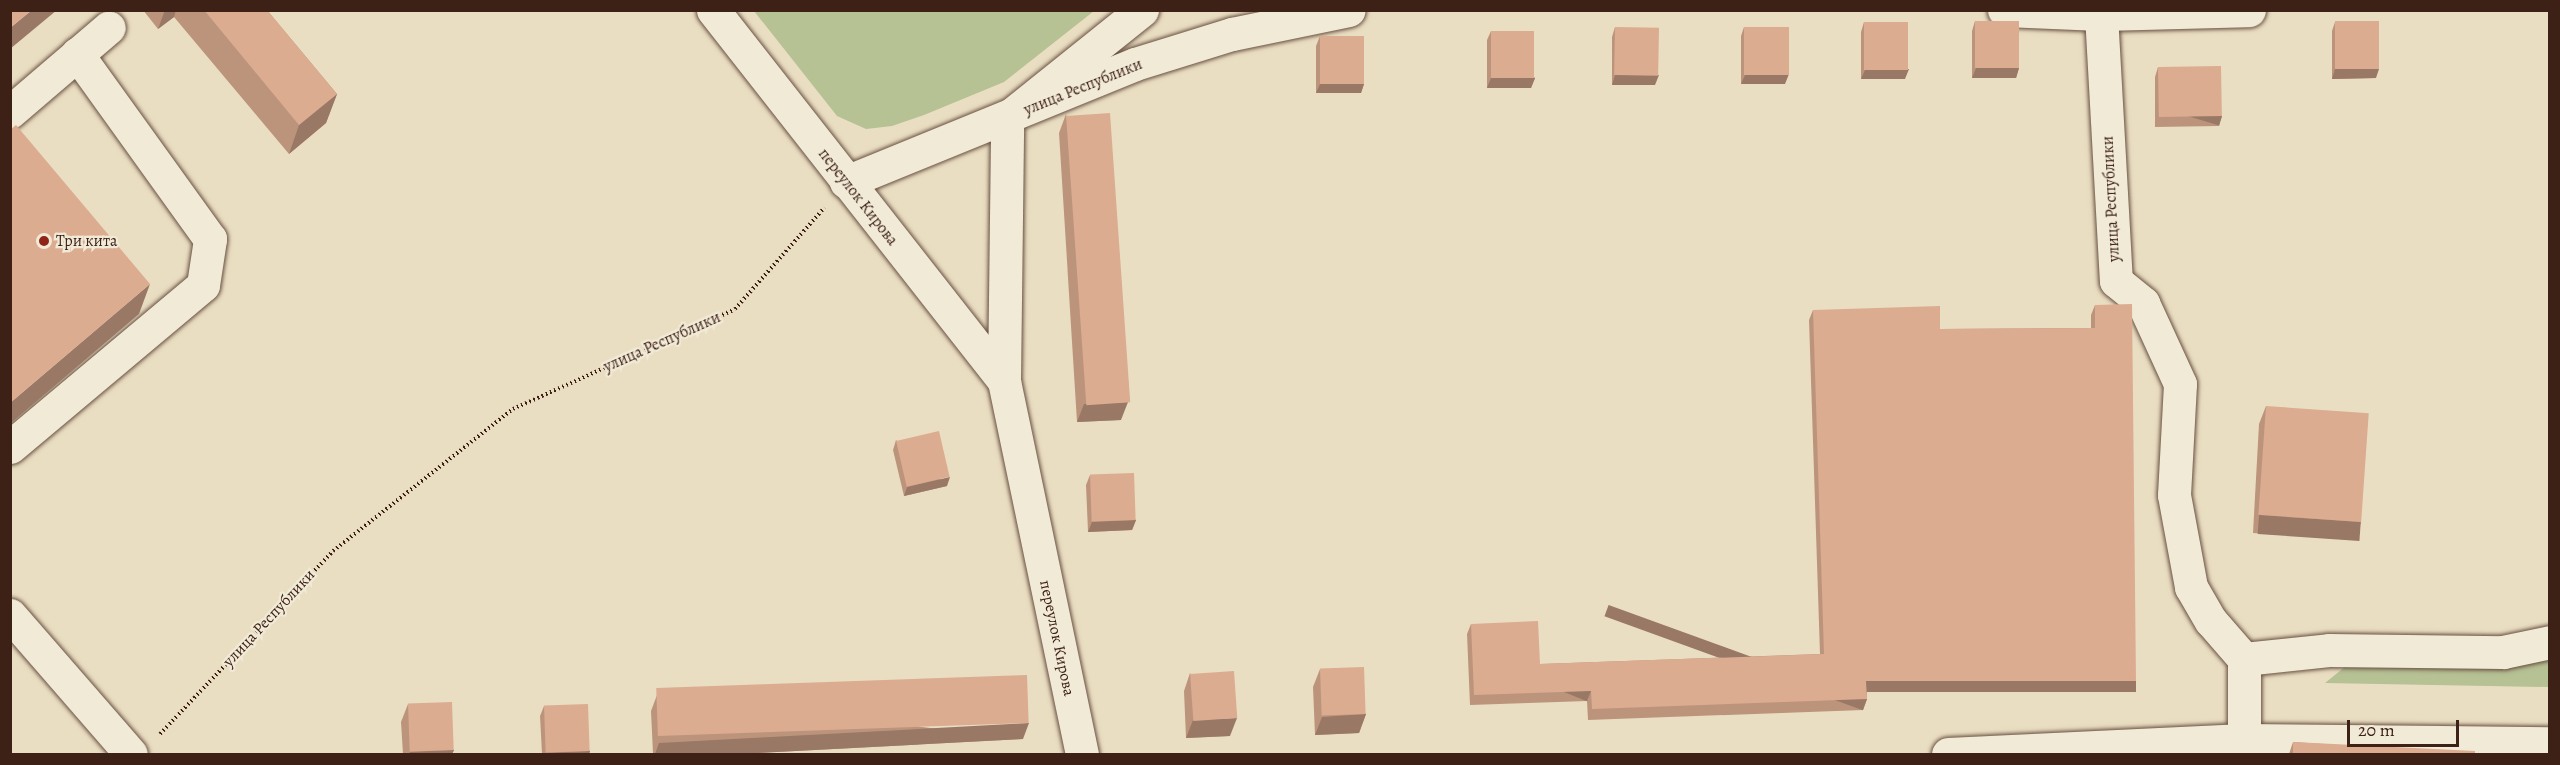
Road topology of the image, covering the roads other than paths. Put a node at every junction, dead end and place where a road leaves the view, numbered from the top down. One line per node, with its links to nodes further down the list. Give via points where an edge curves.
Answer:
1 (713, 10): 11 (street, переулок Кирова)
2 (1142, 10): 10 (street)
3 (1349, 10): 10 (street, улица Республики, via 1232,34 1135,64)
4 (2004, 10): 6 (street)
5 (2249, 10): 6 (street)
6 (2101, 14): 16 (street, улица Республики, via 2116,281 2143,303 2180,384 2174,495 2191,587 2211,621)
7 (109, 27): 8 (street)
8 (77, 54): 9 (street); 13 (street, via 210,239 203,285)
9 (10, 112)
10 (1007, 118): 11 (street, улица Республики); 12 (street, переулок Кирова)
11 (846, 182): 12 (street, переулок Кирова)
12 (1004, 381): 21 (street, переулок Кирова)
13 (10, 447)
14 (10, 615): 19 (street)
15 (2550, 642): 16 (street, via 2503,652 2329,650)
16 (2244, 659): 17 (street)
17 (2244, 740): 18 (street); 20 (street)
18 (2550, 743)
19 (144, 746)
20 (2190, 749): 22 (street)
21 (1082, 754)
22 (1948, 754)

